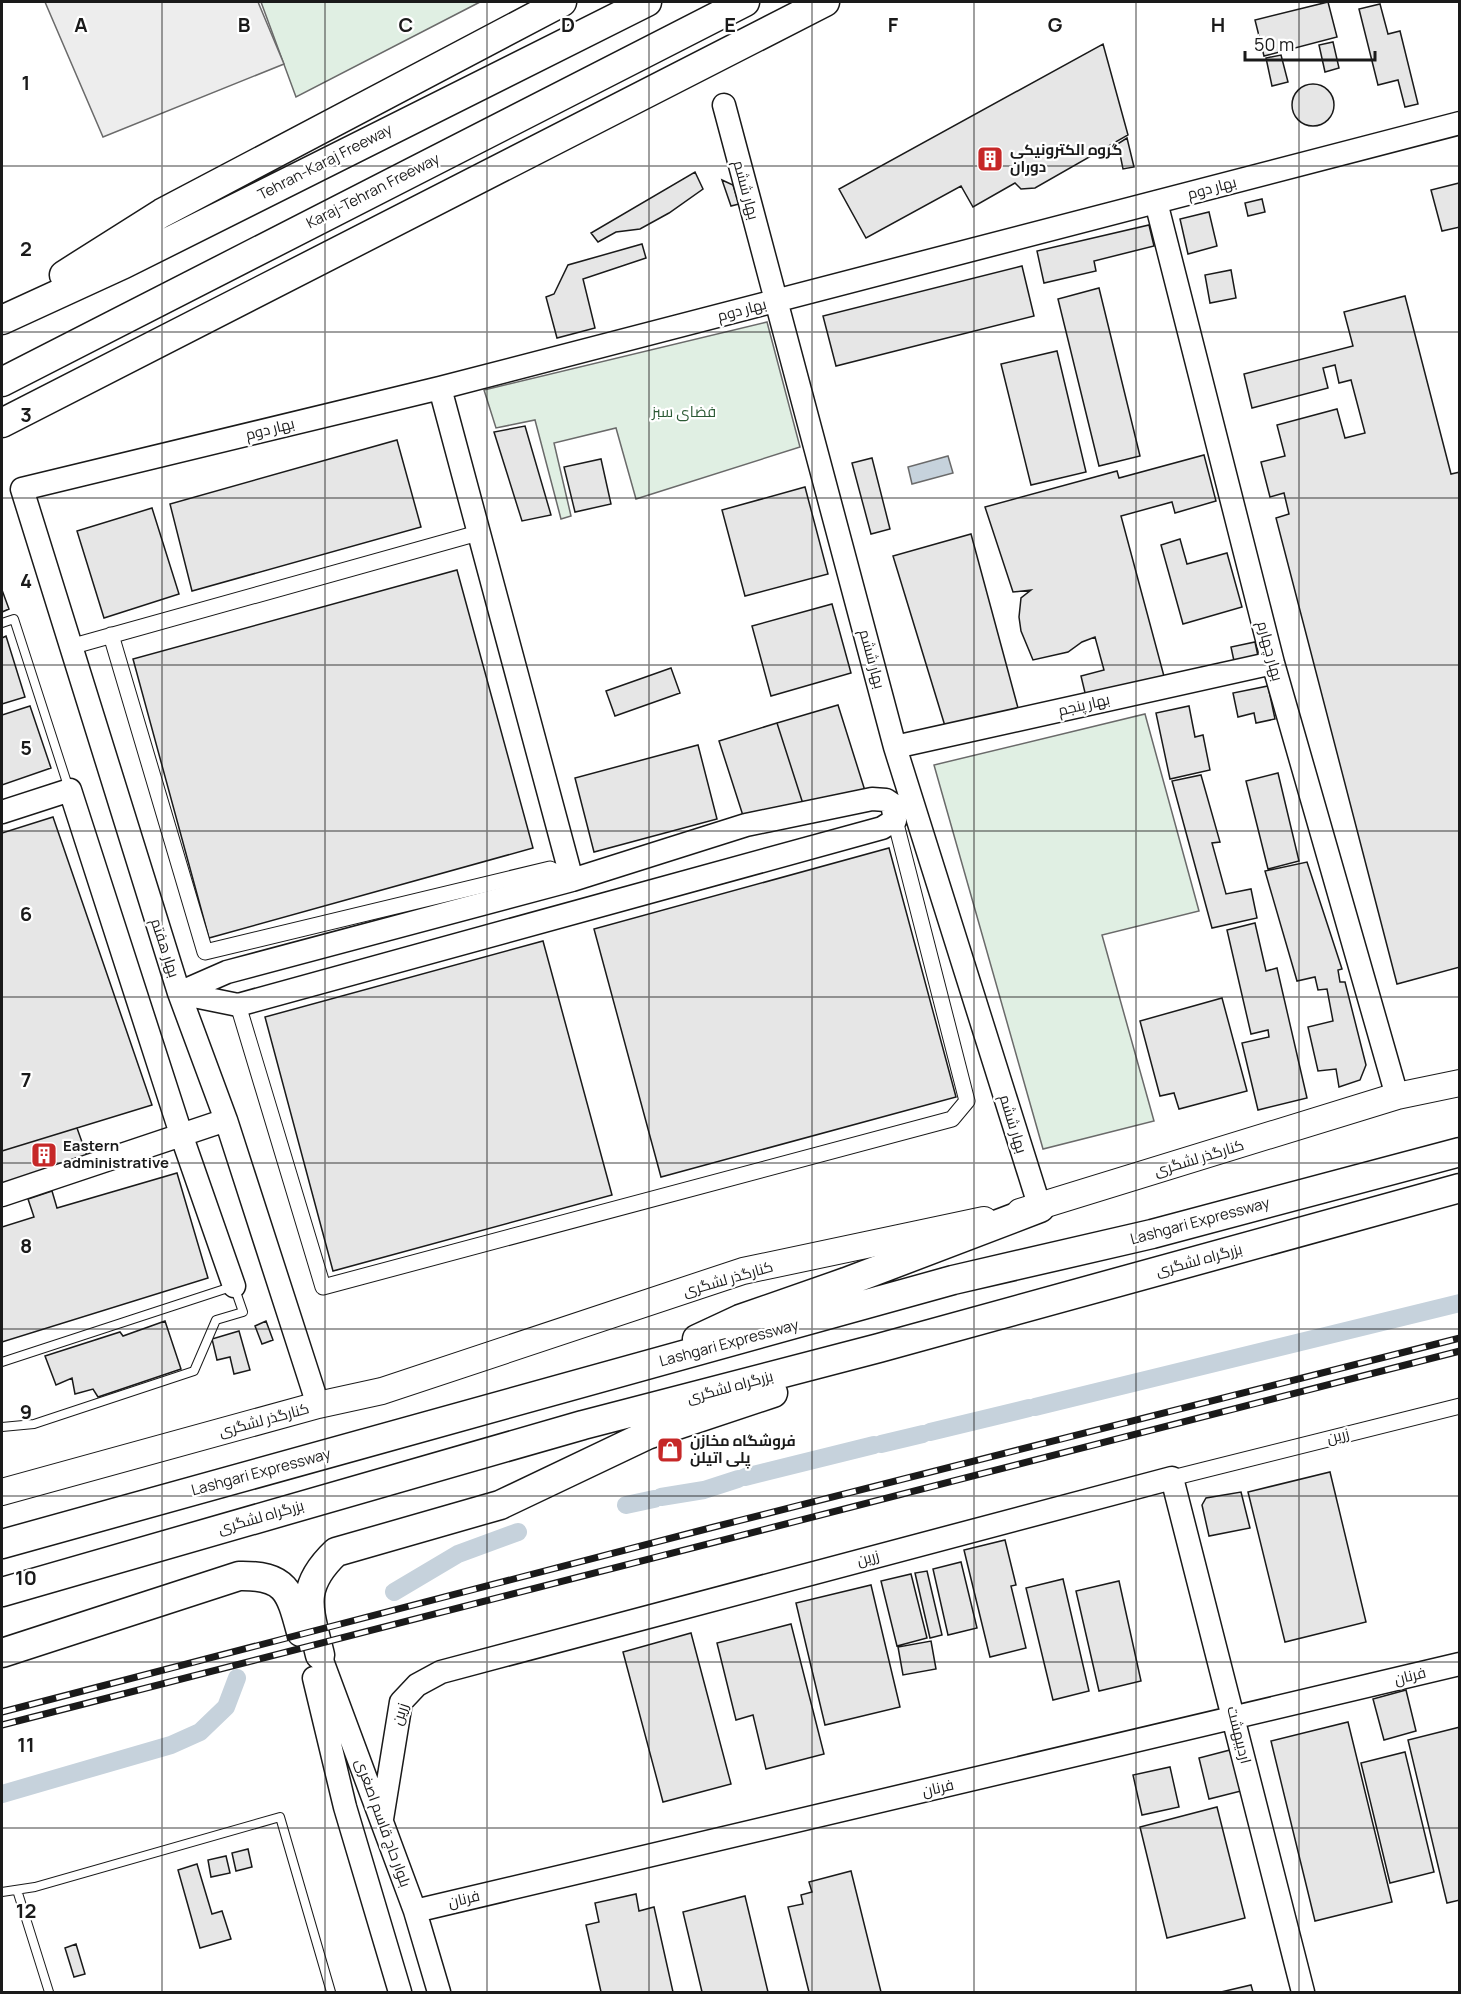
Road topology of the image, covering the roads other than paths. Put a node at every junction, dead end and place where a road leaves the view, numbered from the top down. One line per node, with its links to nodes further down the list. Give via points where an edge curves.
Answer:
1 (562, 2): 9 (highway, via 162,213)
2 (647, 2): 10 (highway, Tehran-Karaj Freeway, via 134,259)
3 (746, 2): 11 (highway, Karaj-Tehran Freeway)
4 (825, 2): 13 (highway)
5 (724, 105): 8 (street, بهار ششم)
6 (1460, 123): 7 (street, بهار دوم)
7 (1156, 202): 8 (street, بهار دوم); 19 (street, بهار چهارم)
8 (775, 301): 12 (street, بهار دوم); 20 (street, بهار ششم)
9 (2, 314)
10 (2, 320)
11 (2, 382)
12 (440, 388): 14 (street, بهار دوم); 15 (street)
13 (2, 423)
14 (22, 489): 18 (street, بهار هفتم)
15 (478, 533): 17 (street); 24 (street)
16 (2, 623): 21 (lane, via 14,620)
17 (111, 636): 18 (street); 24 (street, via 206,952 550,870)
18 (70, 647): 25 (street, بهار هفتم)
19 (1273, 663): 20 (street, بهار پنجم); 28 (street, بهار چهارم)
20 (895, 747): 34 (street, بهار ششم)
21 (70, 790): 22 (street); 30 (street)
22 (2, 812)
23 (895, 820): 24 (street, via 892,804 872,799 746,825); 26 (street, via 882,828); 26 (street, via 967,1101 952,1119 322,1287)
24 (572, 879): 25 (street, via 227,972)
25 (179, 993): 26 (street); 29 (street, بهار هفتم)
26 (238, 1005)
27 (1460, 1083): 28 (main road, کنارگذر لشگری)
28 (1397, 1096): 34 (main road, کنارگذر لشگری)
29 (226, 1120): 30 (street); 39 (street, بهار هفتم)
30 (181, 1134): 33 (street); 35 (street)
31 (1460, 1152): 38 (highway, Lashgari Expressway, via 1152,1234 953,1280)
32 (1460, 1188): 36 (highway, بزرگراه لشگری)
33 (2, 1196)
34 (1040, 1208): 38 (highway, via 741,1318); 39 (main road, کنارگذر لشگری, via 743,1271 382,1391)
35 (234, 1286): 37 (lane); 41 (lane, via 243,1312 216,1320 194,1371 34,1424)
36 (879, 1347): 45 (highway, بزرگراه لشگری, via 572,1428); 47 (highway, via 814,1380 647,1435 500,1505 336,1552 317,1570 308,1602)
37 (2, 1362)
38 (608, 1376): 44 (highway, Lashgari Expressway)
39 (318, 1405): 43 (main road, کنارگذر لشگری)
40 (1460, 1406): 42 (street, زرین)
41 (2, 1428)
42 (1172, 1478): 49 (street, اردیبهشت); 50 (street, زرین, via 441,1672 417,1684 401,1702)
43 (2, 1492)
44 (2, 1544)
45 (2, 1592)
46 (2, 1653): 47 (highway, via 201,1587 239,1576 263,1576 283,1586)
47 (314, 1657): 50 (street, بلوار حاج قاسم اصغری); 52 (street, بلوار حاج قاسم اصغری, via 345,1807)
48 (1460, 1664): 49 (street, فرنان)
49 (1235, 1718): 55 (street, فرنان); 60 (street, اردیبهشت)
50 (382, 1819): 51 (street, بلوار حاج قاسم اصغری)
51 (405, 1882): 52 (street); 55 (street, بلوار حاج قاسم اصغری)
52 (369, 1889): 58 (street, بلوار حاج قاسم اصغری)
53 (17, 1890): 54 (lane); 56 (lane); 57 (lane, via 280,1817)
54 (2, 1892)
55 (415, 1911): 59 (street, بلوار حاج قاسم اصغری)
56 (49, 1992)
57 (332, 1992)
58 (400, 1992)
59 (439, 1992)
60 (1303, 1992)

